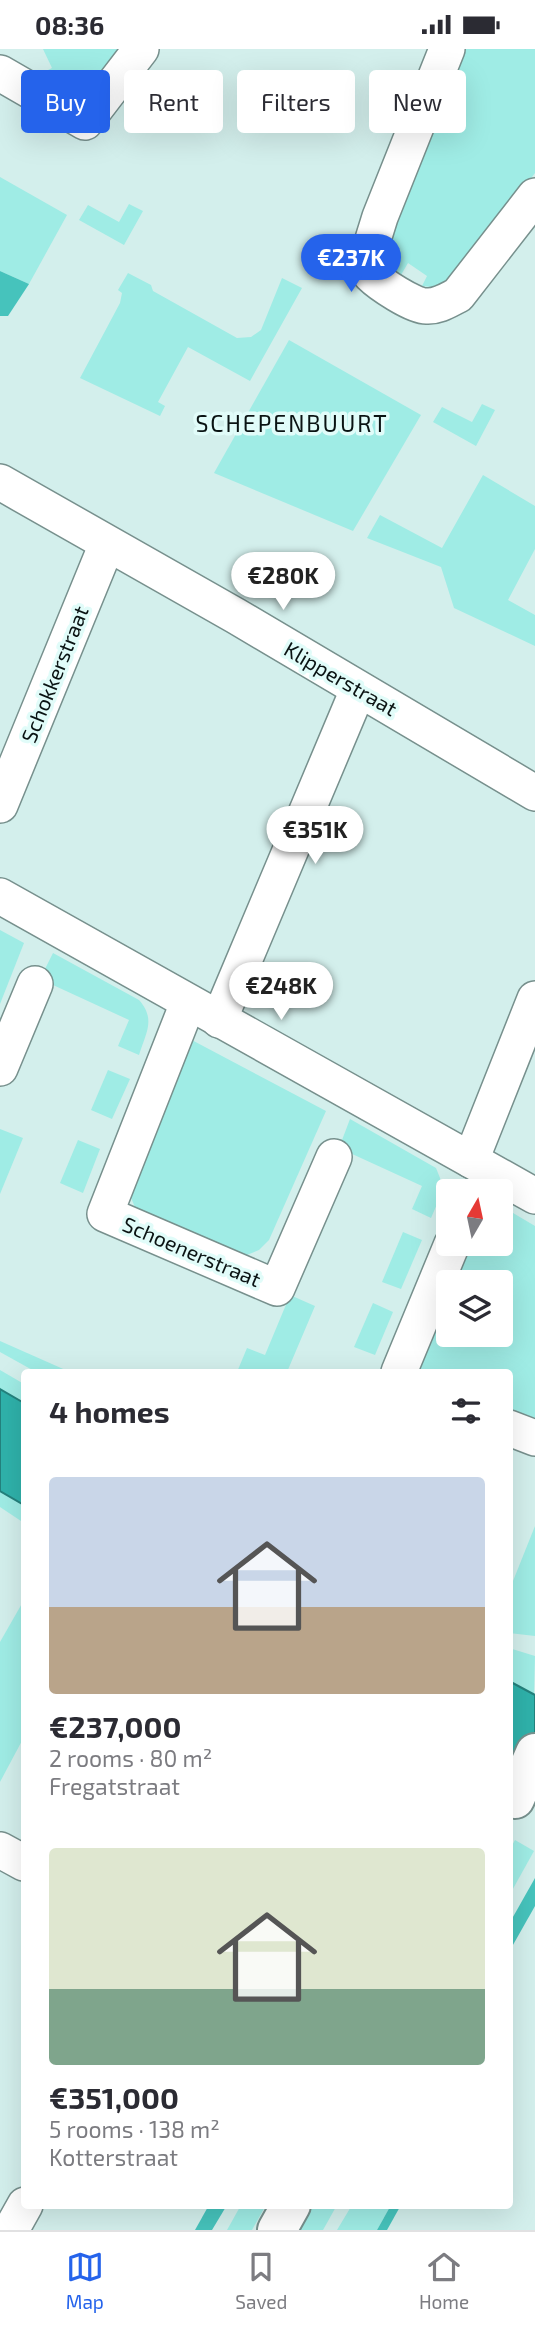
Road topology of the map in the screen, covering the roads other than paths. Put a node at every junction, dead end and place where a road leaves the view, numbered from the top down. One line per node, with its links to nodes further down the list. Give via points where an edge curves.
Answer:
1 (5, 49): 4 (street)
2 (142, 49): 4 (street, via 85,122)
3 (447, 49): 5 (street, via 380,217 371,246 371,275 423,307 440,304 458,295)
4 (0, 71)
5 (535, 195)
6 (0, 482): 7 (street, Klipperstraat)
7 (107, 544): 8 (street, Klipperstraat); 10 (street, Schokkerstraat)
8 (358, 690): 9 (street, Klipperstraat); 15 (street)
9 (535, 793)
10 (0, 804)
11 (0, 896): 14 (street)
12 (35, 984): 16 (street)
13 (535, 999): 18 (street)
14 (188, 1003): 15 (street); 17 (street, Schoenerstraat, via 105,1214 277,1288)
15 (219, 1020): 18 (street)
16 (0, 1068)
17 (334, 1157)
18 (476, 1173): 19 (street)
19 (535, 1196)
20 (447, 1257): 21 (street)
21 (400, 1369)
22 (513, 1429): 23 (street)
23 (535, 1438)
24 (535, 1753): 25 (street)
25 (520, 1794)
26 (0, 1850): 27 (street)
27 (21, 1861)
28 (23, 2209): 30 (street)
29 (288, 2209): 31 (street)
30 (11, 2230)
31 (277, 2230)

